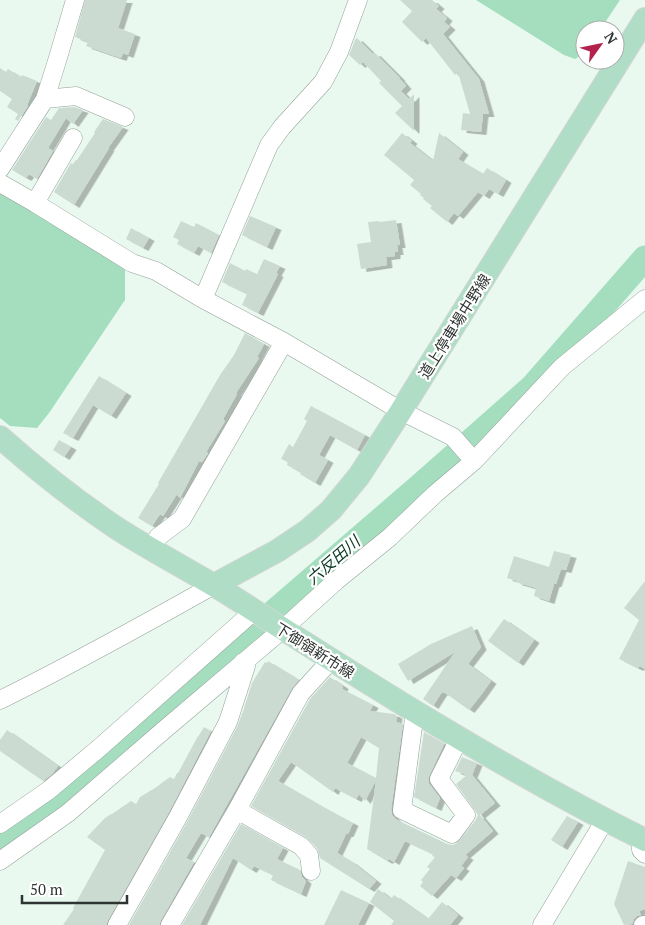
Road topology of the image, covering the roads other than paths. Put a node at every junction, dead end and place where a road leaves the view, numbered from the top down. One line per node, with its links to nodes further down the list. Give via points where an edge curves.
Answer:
1 (75, 0): 4 (street)
2 (358, 0): 10 (street, via 339,52 322,82 269,144)
3 (645, 19): 13 (main road, 道上停車場中野線)
4 (44, 99): 5 (street, via 76,96); 7 (street)
5 (125, 117)
6 (73, 138): 9 (street)
7 (0, 169)
8 (0, 183): 9 (street)
9 (35, 203): 10 (street, via 132,263 156,271)
10 (203, 299): 12 (street)
11 (645, 300): 15 (street, via 562,367)
12 (284, 342): 13 (street); 16 (street, via 182,519 158,538)
13 (401, 411): 15 (street, via 453,437); 17 (main road, 道上停車場中野線, via 359,476 331,510 277,551)
14 (0, 438): 16 (main road, 下御領新市線, via 72,497)
15 (474, 461): 19 (street, via 390,537)
16 (151, 548): 17 (main road, 下御領新市線)
17 (214, 585): 18 (main road, 下御領新市線); 22 (street)
18 (256, 612): 19 (main road, 下御領新市線); 27 (street, via 70,773)
19 (280, 627): 20 (main road, 下御領新市線); 21 (street)
20 (331, 660): 23 (main road, 下御領新市線); 25 (street, via 301,693)
21 (243, 662): 29 (street, via 68,813); 31 (street, via 246,666 228,722)
22 (0, 700)
23 (415, 711): 24 (main road, 下御領新市線); 24 (street, via 402,810 452,834 466,815 439,779)
24 (459, 739): 26 (main road, 下御領新市線)
25 (237, 810): 30 (street, via 302,846 309,854); 32 (street)
26 (605, 820): 28 (main road, 下御領新市線); 33 (street)
27 (0, 824)
28 (644, 844)
29 (0, 861)
30 (311, 871)
31 (117, 925)
32 (170, 925)
33 (542, 925)

